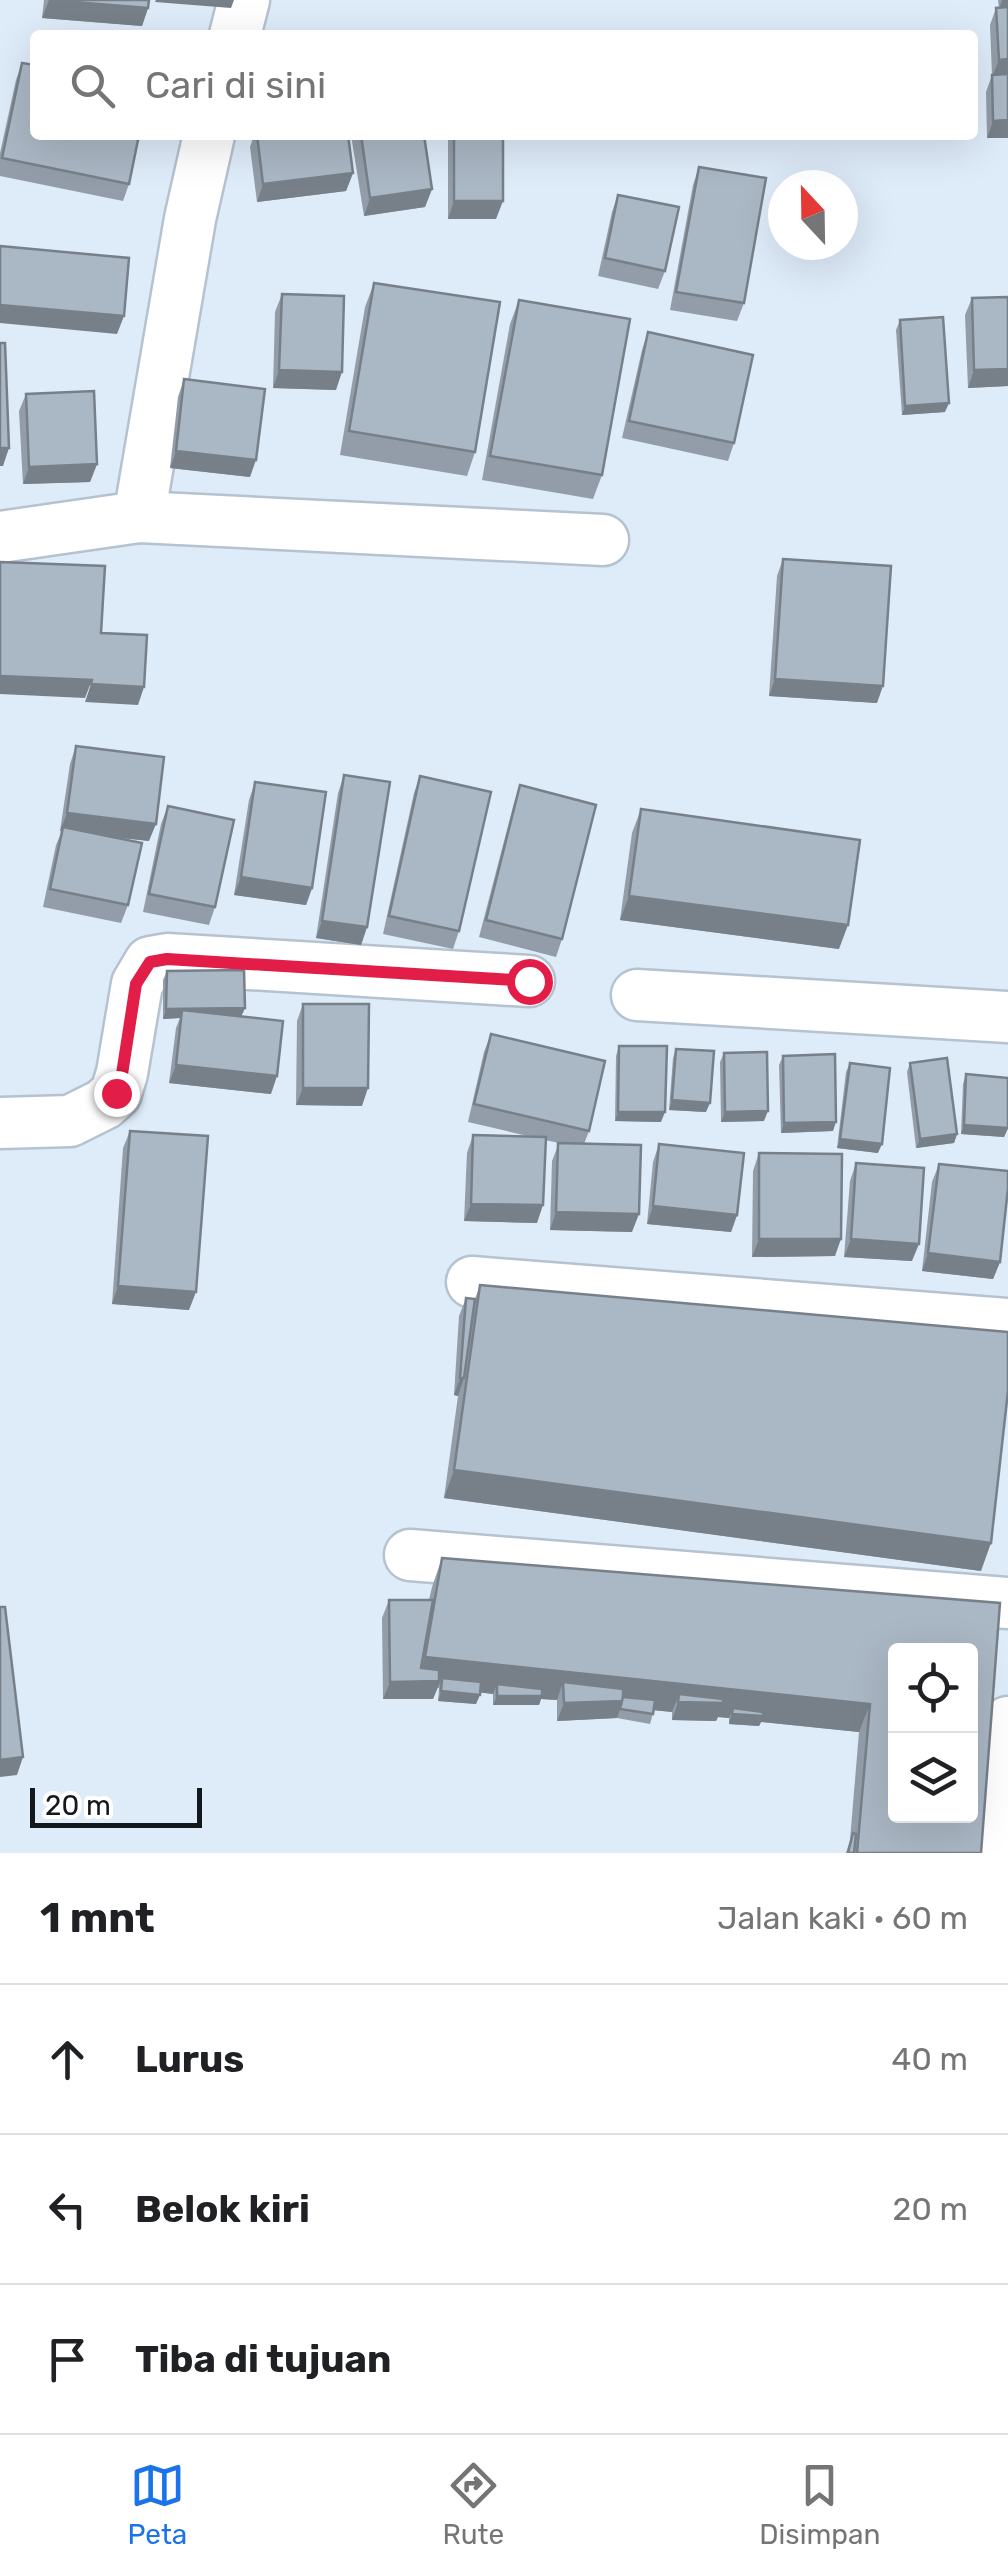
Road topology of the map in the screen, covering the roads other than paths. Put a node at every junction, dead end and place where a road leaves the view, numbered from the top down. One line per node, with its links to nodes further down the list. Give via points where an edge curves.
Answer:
1 (244, 0): 2 (street)
2 (236, 30)
3 (208, 140): 4 (street)
4 (140, 517): 5 (street); 6 (street)
5 (0, 537)
6 (604, 540)
7 (529, 981): 10 (street, via 150,962 136,984 116,1093 70,1121)
8 (637, 995): 9 (street)
9 (1008, 1017)
10 (0, 1123)
11 (472, 1282): 12 (street)
12 (1008, 1324)
13 (410, 1555): 14 (street)
14 (1008, 1603)
15 (1008, 1722): 16 (street)
16 (995, 1853)

